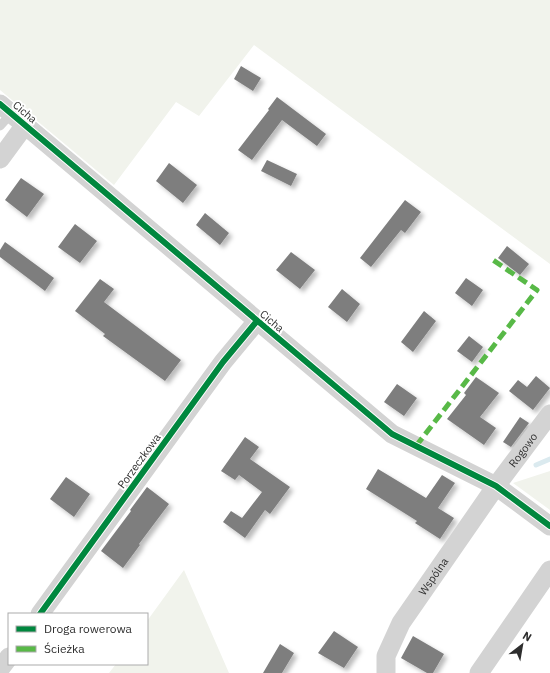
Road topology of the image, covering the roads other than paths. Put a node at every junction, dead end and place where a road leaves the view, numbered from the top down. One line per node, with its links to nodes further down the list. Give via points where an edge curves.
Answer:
1 (9, 117): 2 (street); 3 (street, Cicha)
2 (0, 159)
3 (257, 321): 5 (street, Cicha, via 392,434); 8 (street, Porzeczkowa, via 223,362)
4 (550, 414): 5 (street, Rogowo)
5 (496, 486): 6 (street, Cicha); 11 (street, Wspólna, via 401,623 386,656)
6 (550, 526)
7 (550, 570): 12 (street)
8 (41, 613)
9 (8, 658): 10 (street)
10 (0, 669)
11 (386, 673)
12 (479, 673)

